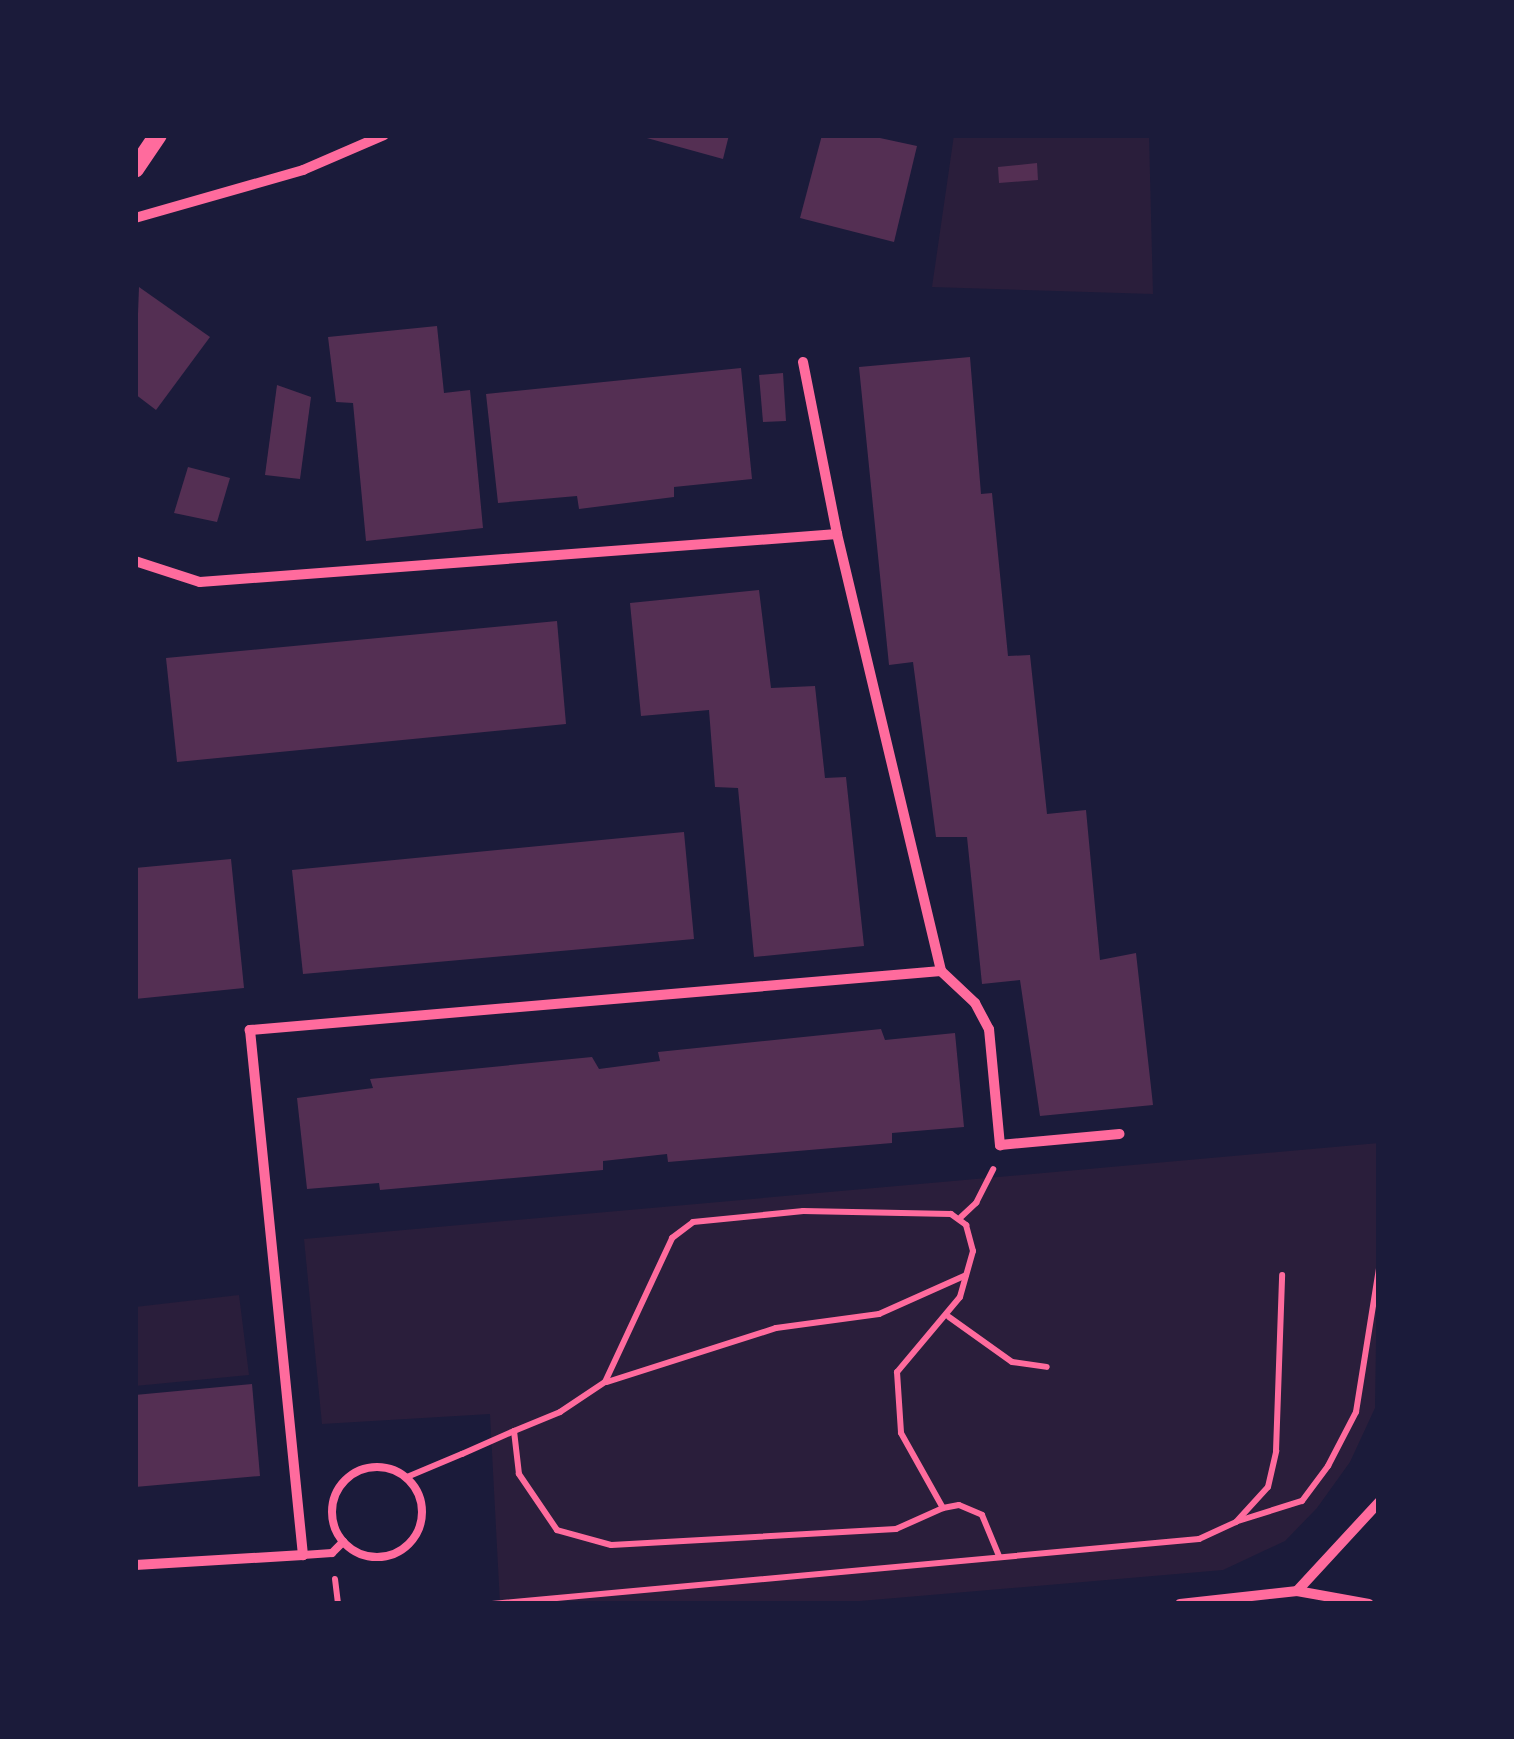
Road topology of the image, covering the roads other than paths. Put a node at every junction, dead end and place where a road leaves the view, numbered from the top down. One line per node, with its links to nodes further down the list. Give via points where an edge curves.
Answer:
1 (158, 135): 3 (street)
2 (384, 135): 4 (street, via 303,170)
3 (135, 169)
4 (135, 218)
5 (803, 362): 6 (street)
6 (837, 534): 7 (street, via 200,582); 8 (street)
7 (135, 561)
8 (941, 971): 9 (street, via 975,1003 989,1029 1000,1145); 12 (street, via 250,1030)
9 (1119, 1134)
10 (1379, 1502): 14 (street)
11 (343, 1542): 11 (lane, via 332,1508 348,1477 383,1466 407,1478 423,1507 412,1542 382,1558); 12 (lane, via 332,1553)
12 (303, 1555): 13 (street)
13 (135, 1565)
14 (1297, 1591): 15 (street); 16 (street)
15 (1180, 1604)
16 (1370, 1604)

